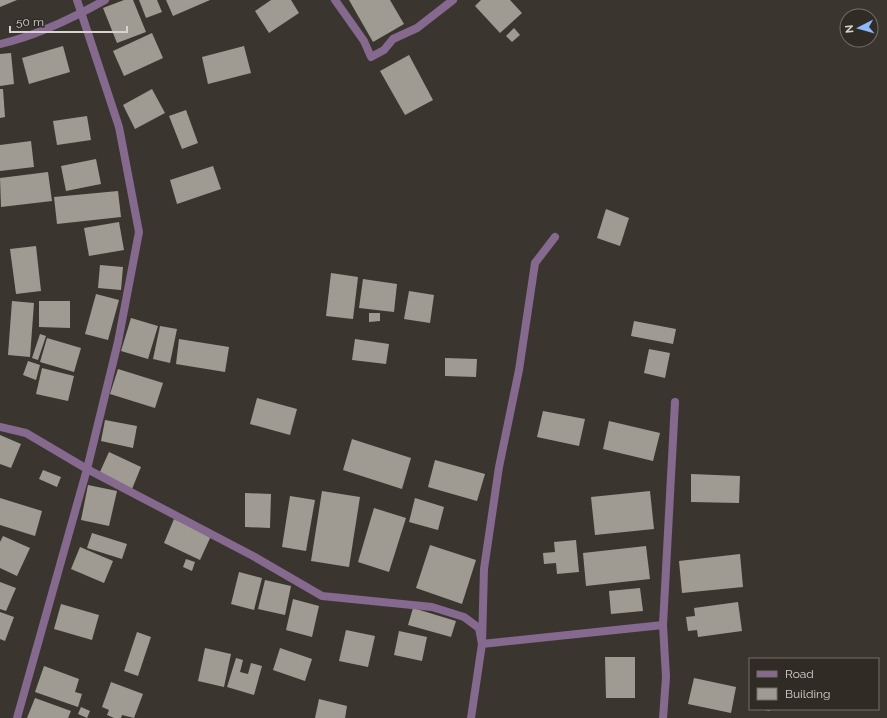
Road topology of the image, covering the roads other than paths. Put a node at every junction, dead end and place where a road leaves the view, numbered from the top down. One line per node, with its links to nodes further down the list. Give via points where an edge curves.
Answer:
1 (77, 0): 5 (street)
2 (105, 0): 5 (street)
3 (335, 0): 4 (street, via 364,41 371,57 384,50 393,38 417,28)
4 (453, 0)
5 (81, 14): 6 (street, via 17,40); 10 (street, via 119,127 139,232 118,342)
6 (0, 44)
7 (554, 237): 12 (street, via 535,263 484,569)
8 (675, 402): 11 (street)
9 (0, 427): 10 (street, via 26,433)
10 (87, 469): 12 (street, via 253,556 322,596 438,609 464,617 479,628); 13 (street)
11 (663, 625): 12 (street); 15 (street, via 666,677)
12 (482, 644): 14 (street)
13 (17, 718)
14 (471, 718)
15 (662, 718)

